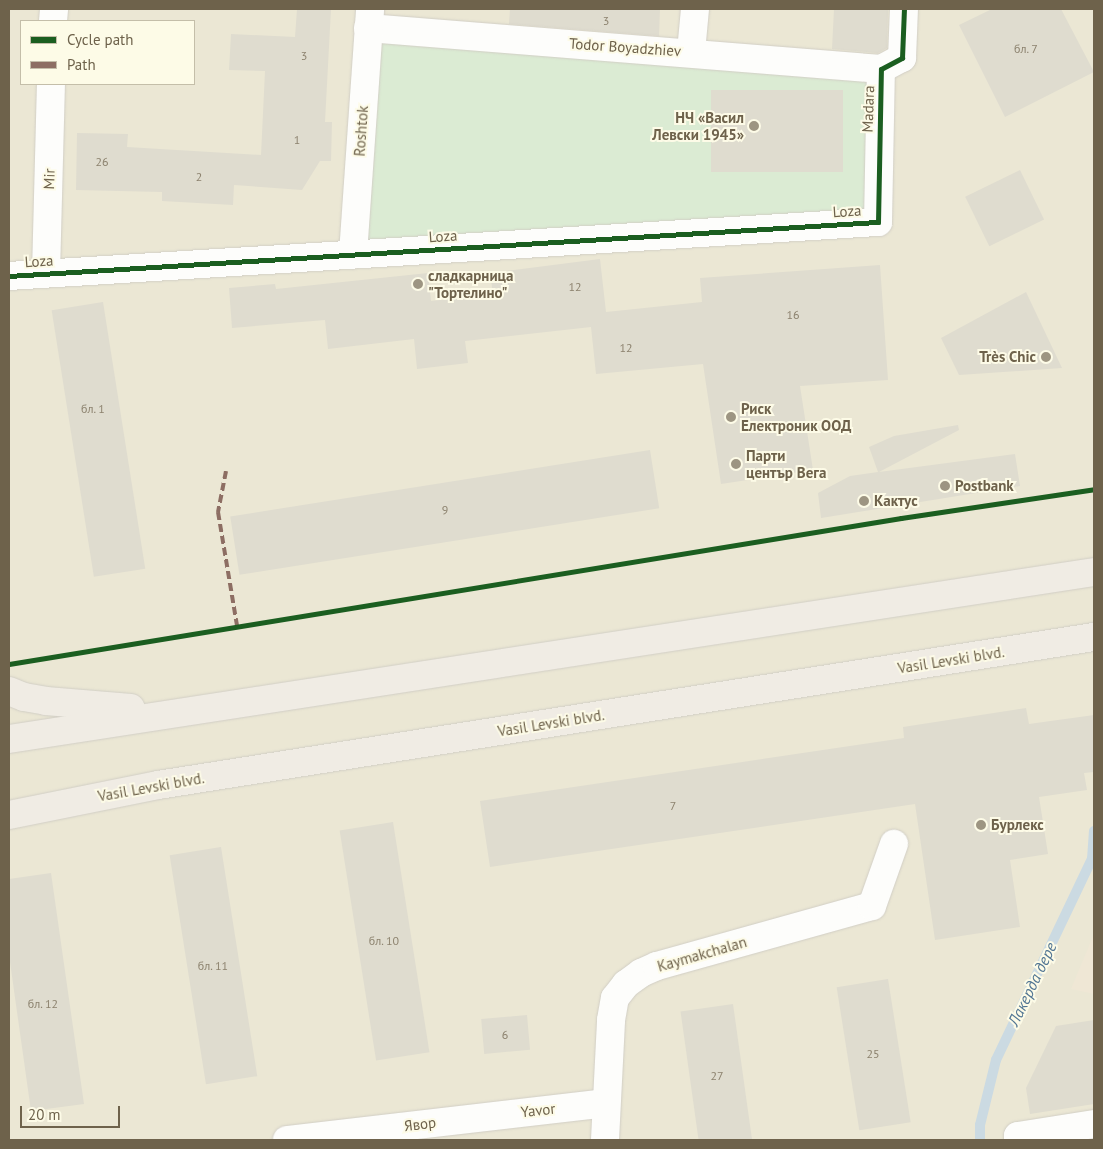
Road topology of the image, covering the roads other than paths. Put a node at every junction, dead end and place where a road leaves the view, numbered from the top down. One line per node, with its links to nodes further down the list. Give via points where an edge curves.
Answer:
1 (695, 9): 4 (street)
2 (904, 9): 5 (street, Madara, via 902,58)
3 (369, 18): 4 (street, Todor Boyadzhiev); 8 (street, Roshtok)
4 (691, 52): 5 (street, Todor Boyadzhiev)
5 (881, 69): 7 (street, Madara)
6 (51, 85): 9 (street, Mir)
7 (878, 222): 8 (street, Loza)
8 (353, 254): 9 (street, Loza)
9 (46, 273): 10 (street, Loza)
10 (9, 276)
11 (1094, 572): 14 (highway)
12 (1094, 637): 16 (highway, Vasil Levski blvd., via 168,783)
13 (9, 691): 14 (highway, via 46,701)
14 (182, 712): 15 (highway)
15 (9, 740)
16 (9, 815)
17 (894, 844): 18 (street, Kaymakchalan, via 872,906 658,966 626,984 615,998 611,1020)
18 (606, 1102): 20 (street, Yavor); 23 (street, Kaymakchalan)
19 (1094, 1124): 21 (street)
20 (468, 1129): 22 (street, Yavor)
21 (1018, 1138)
22 (287, 1140)
23 (605, 1140)

